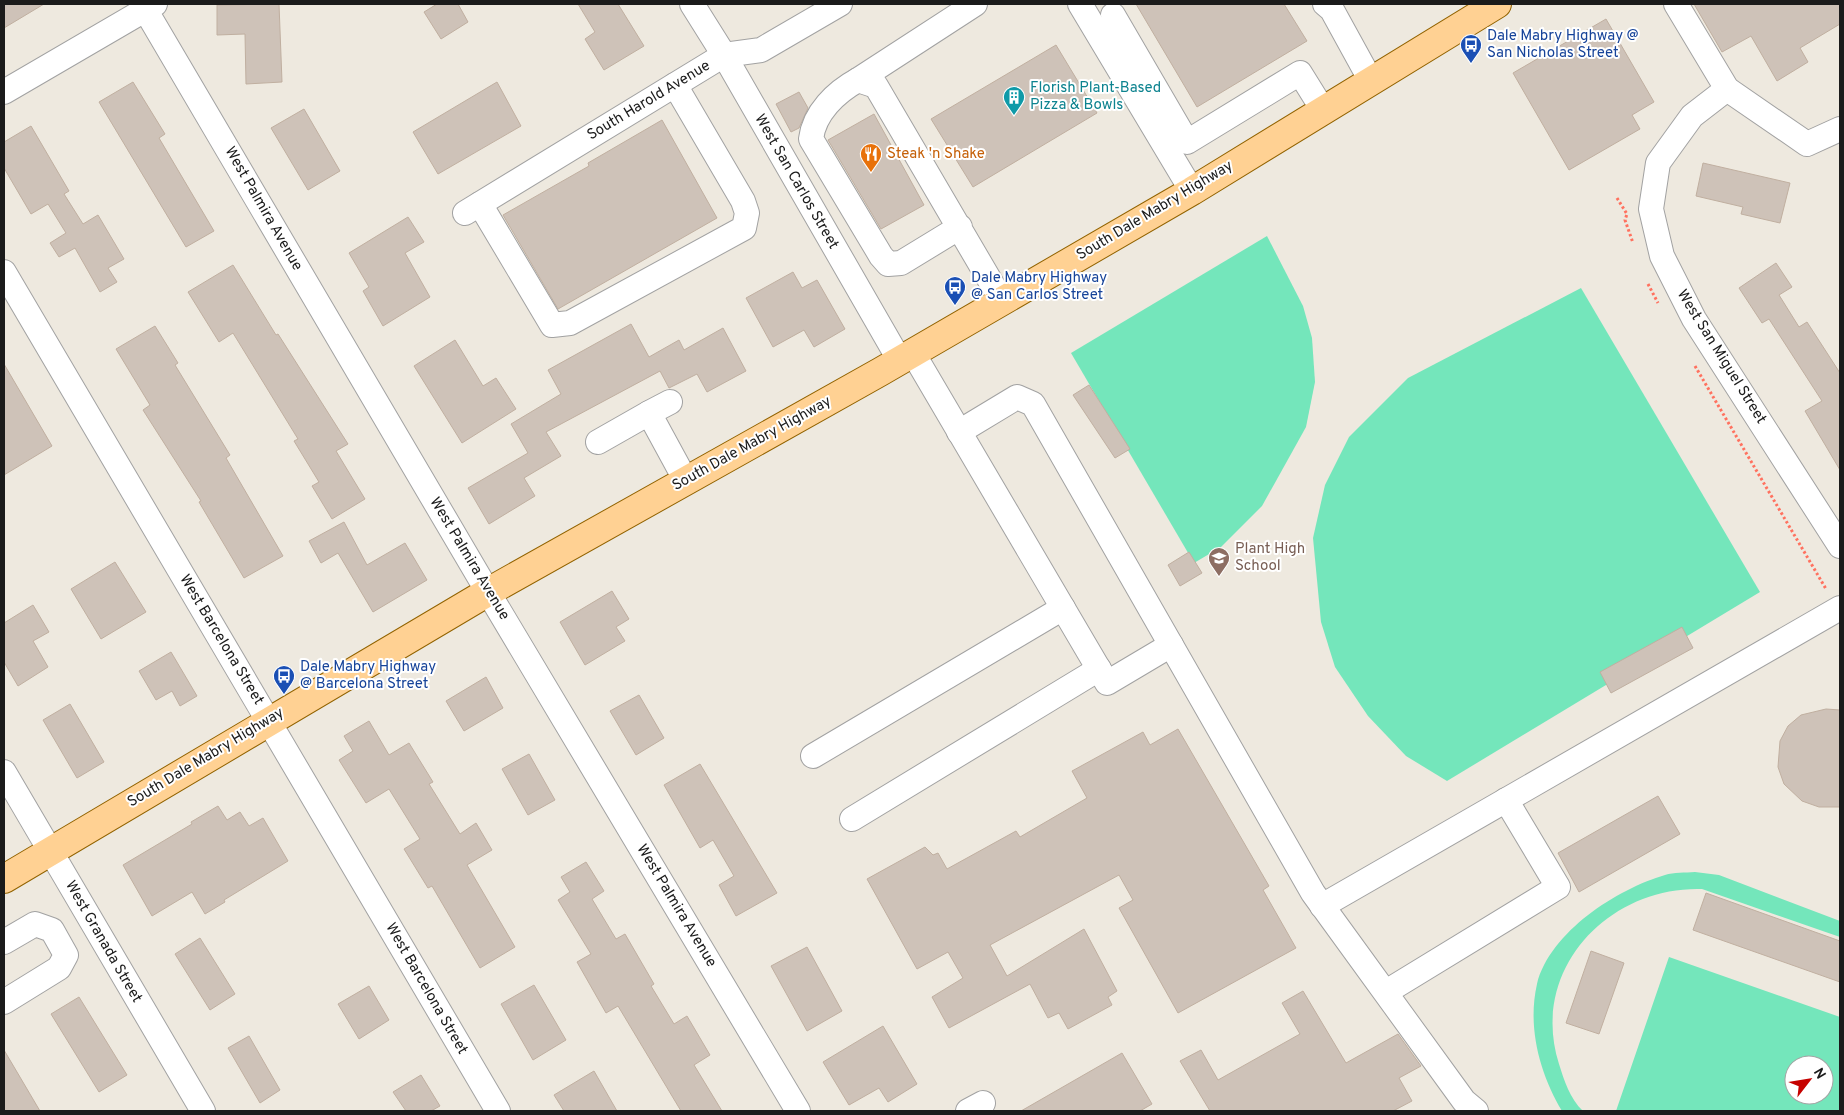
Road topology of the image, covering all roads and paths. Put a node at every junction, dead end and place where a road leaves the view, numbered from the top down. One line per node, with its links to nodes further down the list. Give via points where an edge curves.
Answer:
1 (692, 4): 10 (street, West San Carlos Street)
2 (840, 4): 10 (street, South Harold Avenue, via 761,50)
3 (975, 4): 11 (street)
4 (1080, 4): 9 (street)
5 (1676, 4): 14 (street)
6 (148, 5): 15 (street); 31 (street, West Palmira Avenue)
7 (1333, 6): 12 (street)
8 (1483, 7): 12 (main road, South Dale Mabry Highway)
9 (1111, 15): 16 (street, via 1187,142 1300,73); 20 (street)
10 (724, 55): 13 (street, South Harold Avenue); 19 (street, West San Carlos Street)
11 (858, 80): 18 (street, via 831,99 812,127); 21 (street, via 876,86)
12 (1371, 80): 16 (main road, South Dale Mabry Highway)
13 (675, 85): 13 (street, South Harold Avenue, via 472,209 552,324 570,323 744,228 747,212 743,201)
14 (1727, 89): 17 (street, via 1807,144); 30 (street, West San Miguel Street, via 1692,116 1658,163 1651,209 1662,256 1694,319)
15 (4, 92)
16 (1323, 110): 20 (main road, South Dale Mabry Highway)
17 (1840, 128)
18 (811, 139): 19 (street); 21 (street, via 888,264 901,263)
19 (781, 156): 24 (street, West San Carlos Street)
20 (1192, 190): 23 (main road, South Dale Mabry Highway)
21 (960, 227): 23 (street)
22 (4, 272): 36 (street, West Barcelona Street)
23 (1002, 301): 24 (main road, South Dale Mabry Highway)
24 (906, 357): 27 (street, West San Carlos Street); 29 (main road, South Dale Mabry Highway)
25 (670, 402): 26 (street)
26 (649, 413): 28 (street); 29 (street)
27 (959, 432): 32 (street, West San Carlos Street); 34 (street, via 1017,397 1033,404)
28 (598, 442)
29 (686, 481): 31 (main road, South Dale Mabry Highway)
30 (1840, 546)
31 (488, 592): 36 (main road, South Dale Mabry Highway); 51 (street, West Palmira Avenue)
32 (1063, 608): 35 (street, West San Carlos Street); 37 (street)
33 (1840, 608): 39 (street)
34 (1171, 645): 35 (street, via 1107,683); 43 (street)
35 (1099, 669): 40 (street)
36 (269, 721): 41 (main road, South Dale Mabry Highway); 50 (street, West Barcelona Street)
37 (813, 756)
38 (4, 772): 41 (street, West Granada Street)
39 (1506, 800): 43 (street); 47 (street, via 1558,887)
40 (852, 818)
41 (50, 851): 42 (main road, South Dale Mabry Highway); 44 (street, West Granada Street)
42 (4, 879)
43 (1322, 906): 47 (street)
44 (99, 933): 46 (street); 49 (street, West Granada Street)
45 (4, 942): 46 (street, via 35,924 52,930)
46 (66, 955): 48 (street, via 58,968)
47 (1386, 992): 52 (street, via 1464,1101)
48 (4, 1002)
49 (203, 1111)
50 (498, 1111)
51 (798, 1111)
52 (1476, 1111)

